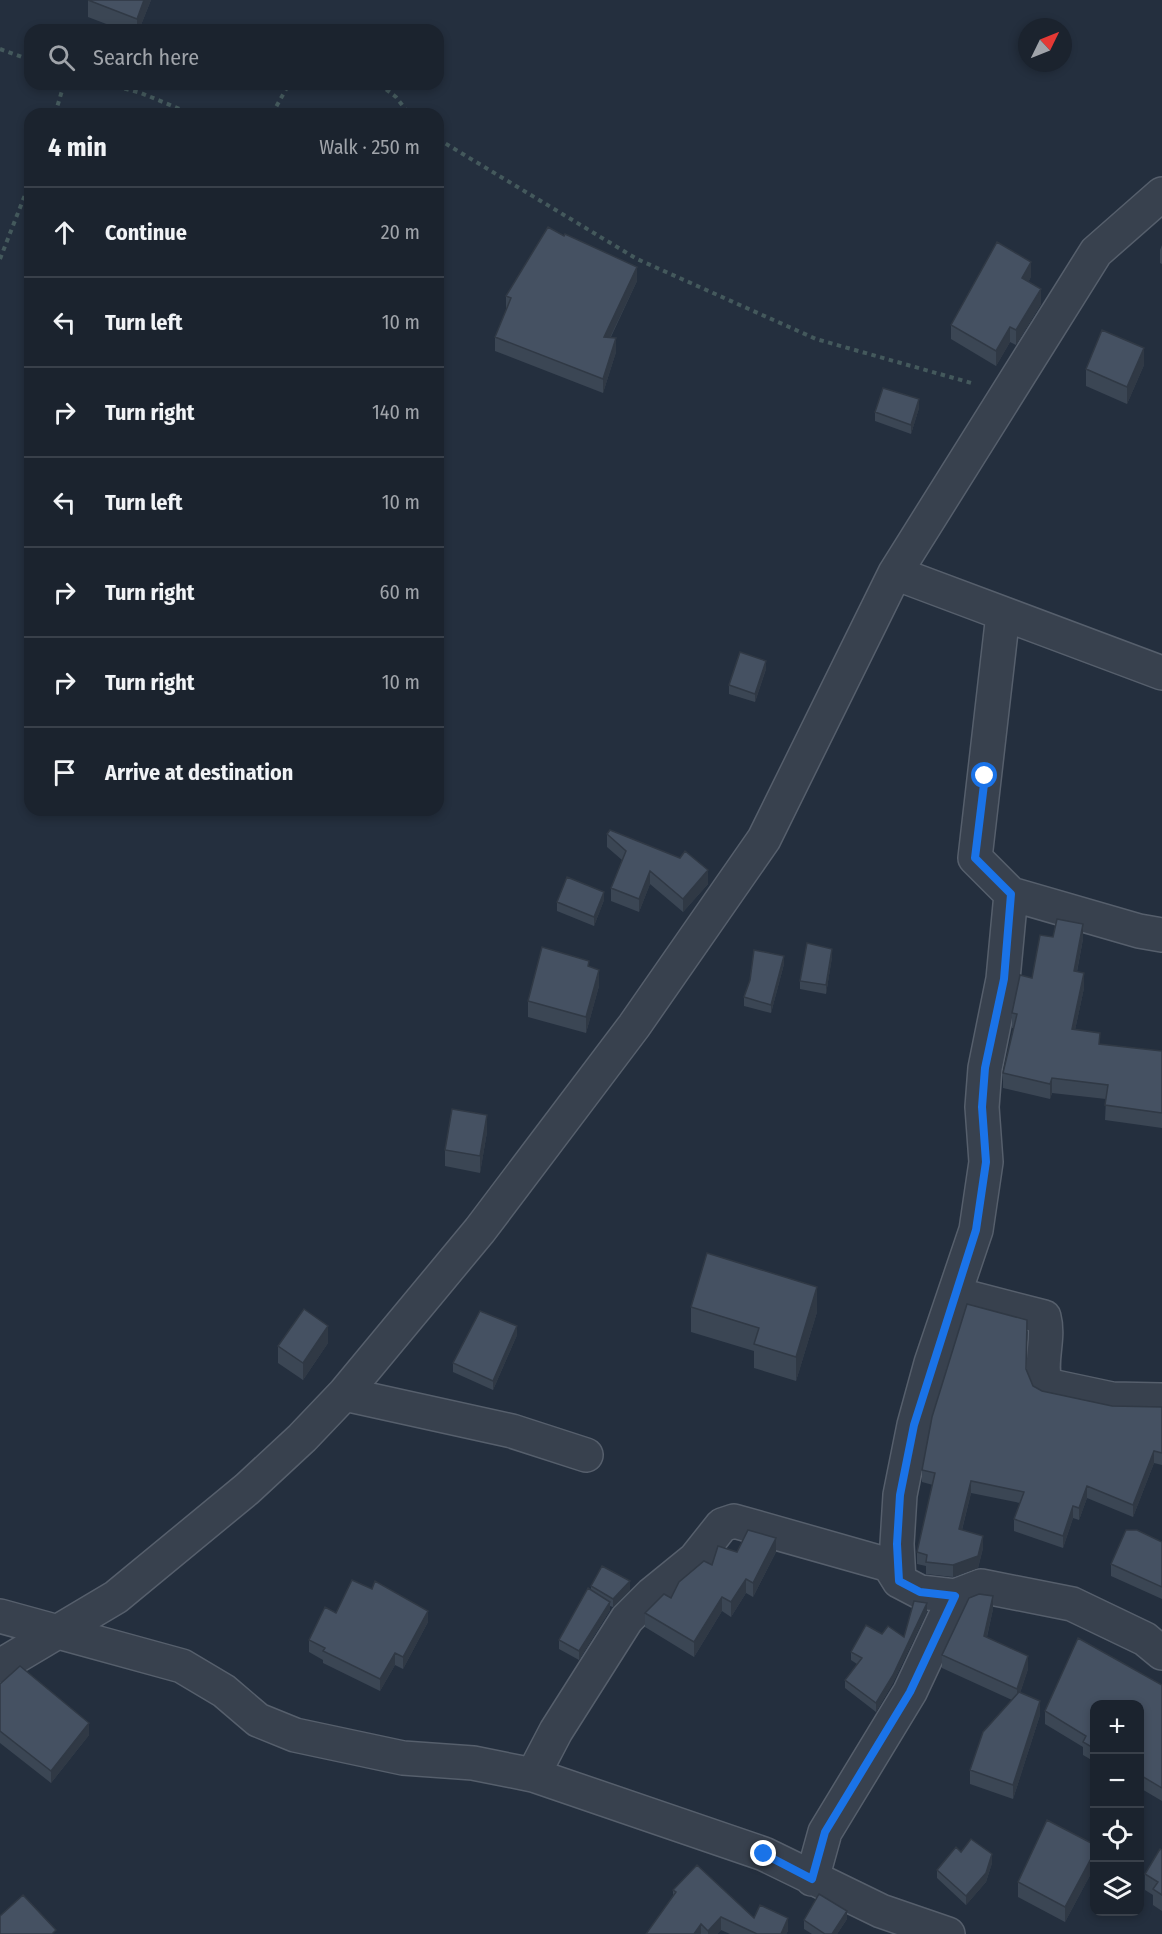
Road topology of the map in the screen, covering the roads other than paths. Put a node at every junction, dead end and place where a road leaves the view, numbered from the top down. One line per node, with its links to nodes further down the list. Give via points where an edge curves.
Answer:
1 (1162, 194): 2 (street, via 1096,252)
2 (895, 573): 3 (street); 8 (street, via 764,839 634,1026 494,1212)
3 (1004, 614): 4 (street); 5 (street, via 975,858)
4 (1162, 673)
5 (1011, 894): 6 (street); 7 (street, via 1004,979 985,1068 982,1107 986,1162 976,1230)
6 (1162, 934)
7 (955, 1294): 9 (street, via 1044,1317 1047,1328 1041,1373 1046,1385 1112,1399); 11 (street, via 914,1425 902,1484 897,1544)
8 (344, 1394): 10 (street, via 512,1431); 14 (street, via 302,1438 182,1546 116,1597)
9 (1162, 1400)
10 (586, 1455)
11 (899, 1581): 12 (street, via 920,1592); 17 (street, via 889,1565 848,1551 734,1521 722,1526 695,1559 627,1619 556,1731)
12 (955, 1596): 15 (street, via 981,1586 1072,1604 1145,1640); 18 (street, via 910,1692 825,1832)
13 (0, 1616): 14 (street)
14 (58, 1634): 16 (street); 17 (street, via 182,1666 224,1691 258,1720 295,1735 403,1758 473,1763)
15 (1162, 1653)
16 (0, 1666)
17 (533, 1775): 18 (street, via 764,1854)
18 (812, 1879): 19 (street, via 889,1914)
19 (948, 1934)

